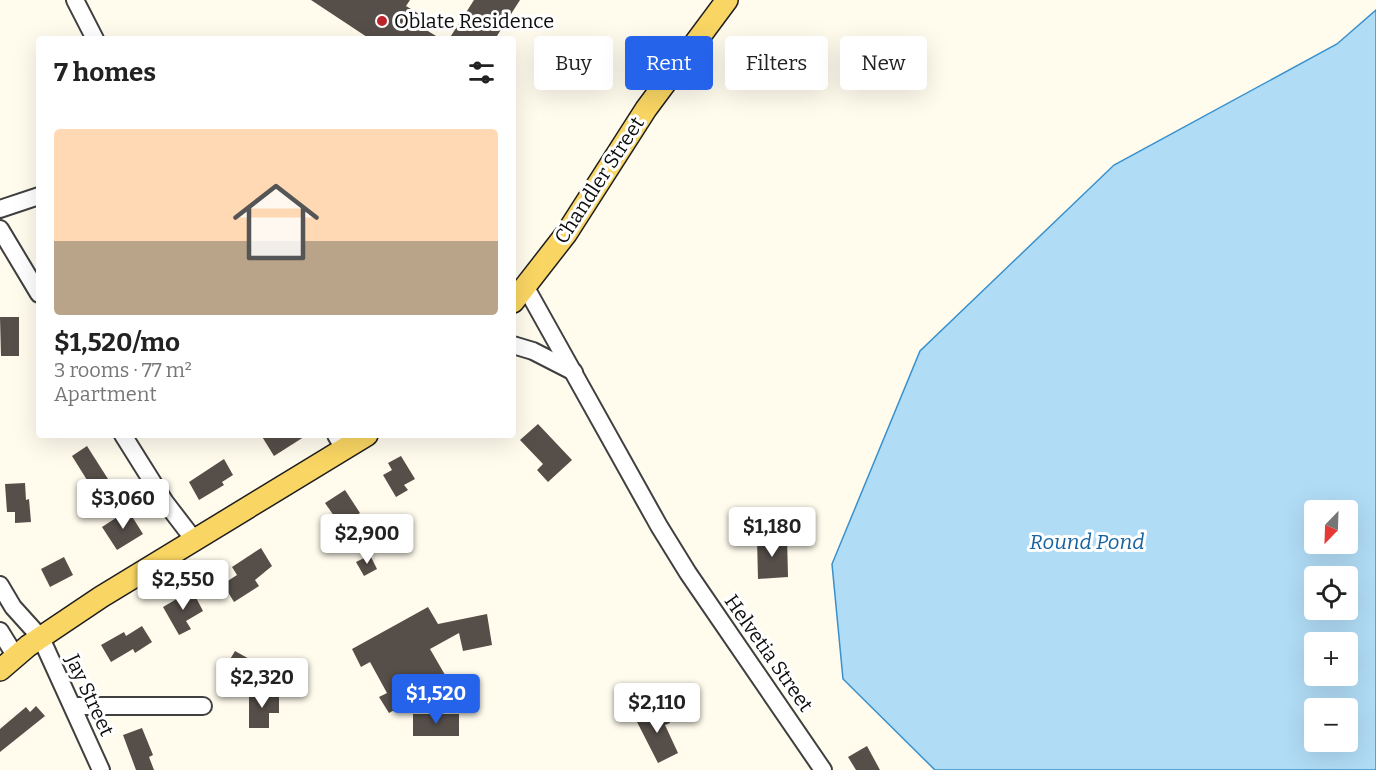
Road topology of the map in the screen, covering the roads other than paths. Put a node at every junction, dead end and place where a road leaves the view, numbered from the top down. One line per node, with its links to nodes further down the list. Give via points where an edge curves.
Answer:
1 (75, 0): 3 (street)
2 (727, 0): 8 (main road, Chandler Street, via 646,109 566,234)
3 (93, 36)
4 (36, 197): 5 (street)
5 (0, 209)
6 (0, 229): 7 (street)
7 (36, 289)
8 (519, 294): 10 (street, Helvetia Street)
9 (516, 346): 10 (street)
10 (574, 372): 22 (street, Helvetia Street, via 688,573)
11 (125, 438): 14 (street)
12 (356, 438): 13 (main road)
13 (340, 442): 14 (main road)
14 (195, 541): 17 (main road)
15 (0, 585): 17 (street, Jay Street, via 13,607)
16 (0, 631): 18 (street)
17 (41, 638): 18 (main road); 19 (street, Jay Street)
18 (8, 663)
19 (73, 706): 20 (street); 21 (street, Jay Street)
20 (203, 706)
21 (101, 770)
22 (824, 770)

